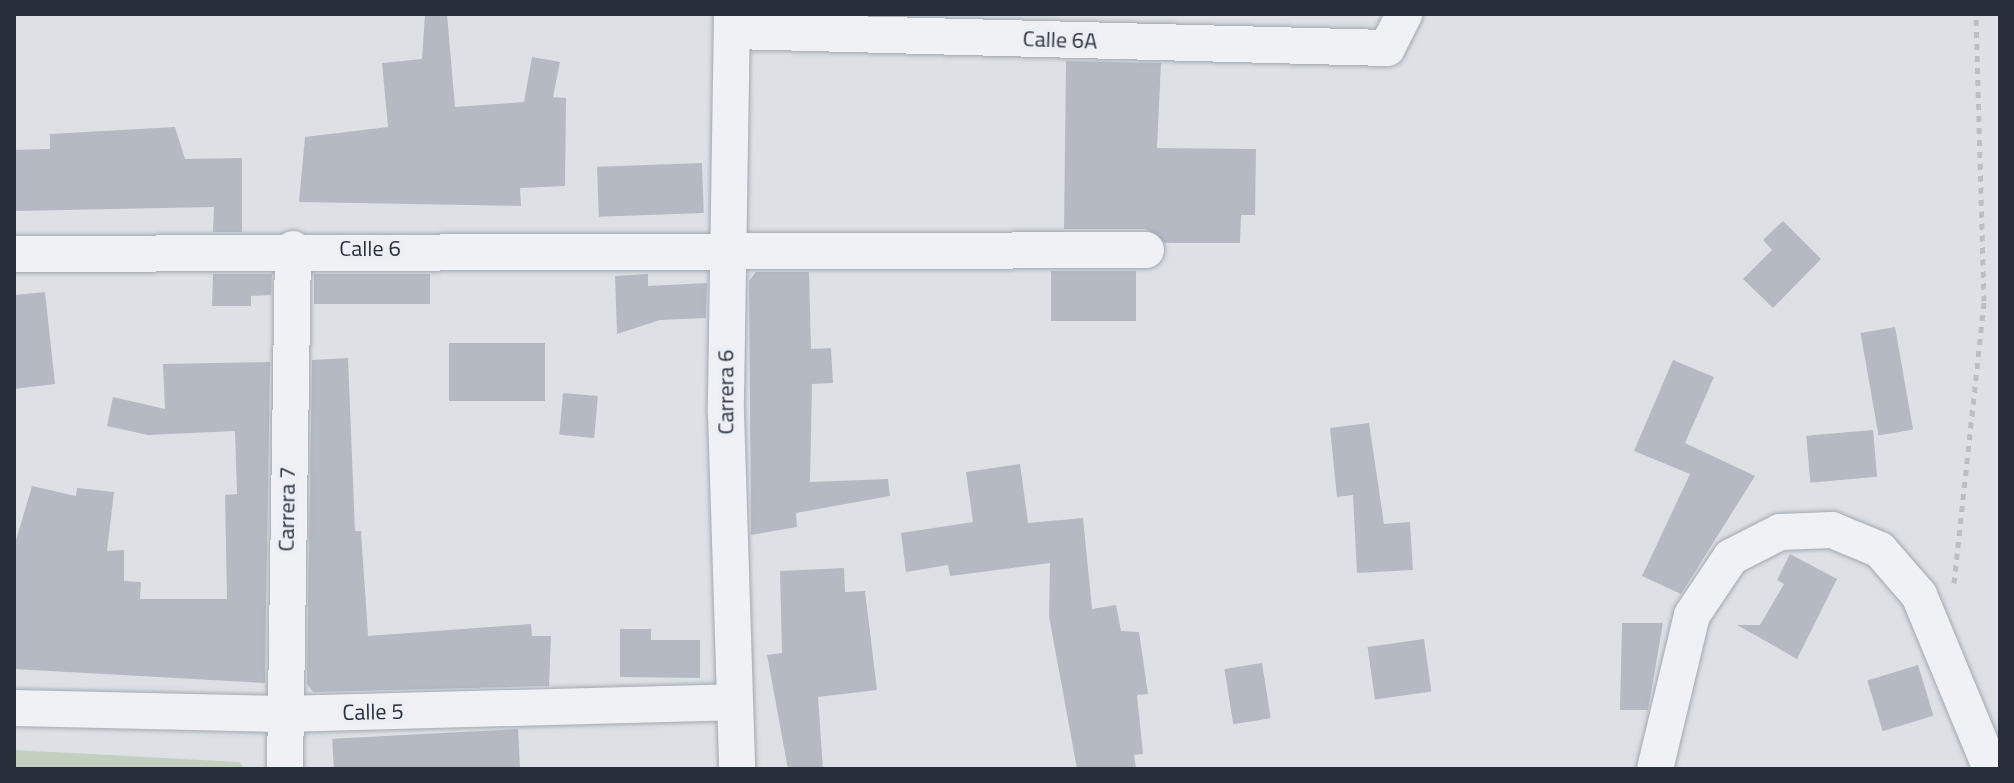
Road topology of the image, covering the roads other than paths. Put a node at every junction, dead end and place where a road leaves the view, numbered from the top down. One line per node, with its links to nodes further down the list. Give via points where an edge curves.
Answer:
1 (1404, 14): 2 (street, Calle 6A, via 1387,48)
2 (733, 22): 3 (street, Carrera 6)
3 (725, 248): 4 (street, Calle 6); 5 (street, Calle 6); 7 (street, Carrera 6)
4 (293, 249): 6 (street, Calle 6); 9 (street, Carrera 7)
5 (1146, 250)
6 (14, 254)
7 (733, 702): 9 (street, Calle 5); 11 (street, Carrera 6)
8 (14, 708): 9 (street, Calle 5)
9 (282, 714): 10 (street, Carrera 7)
10 (285, 769)
11 (737, 769)
12 (1655, 769): 13 (street, via 1692,615 1731,557 1780,532 1832,530 1880,550 1919,595)
13 (1991, 769)

